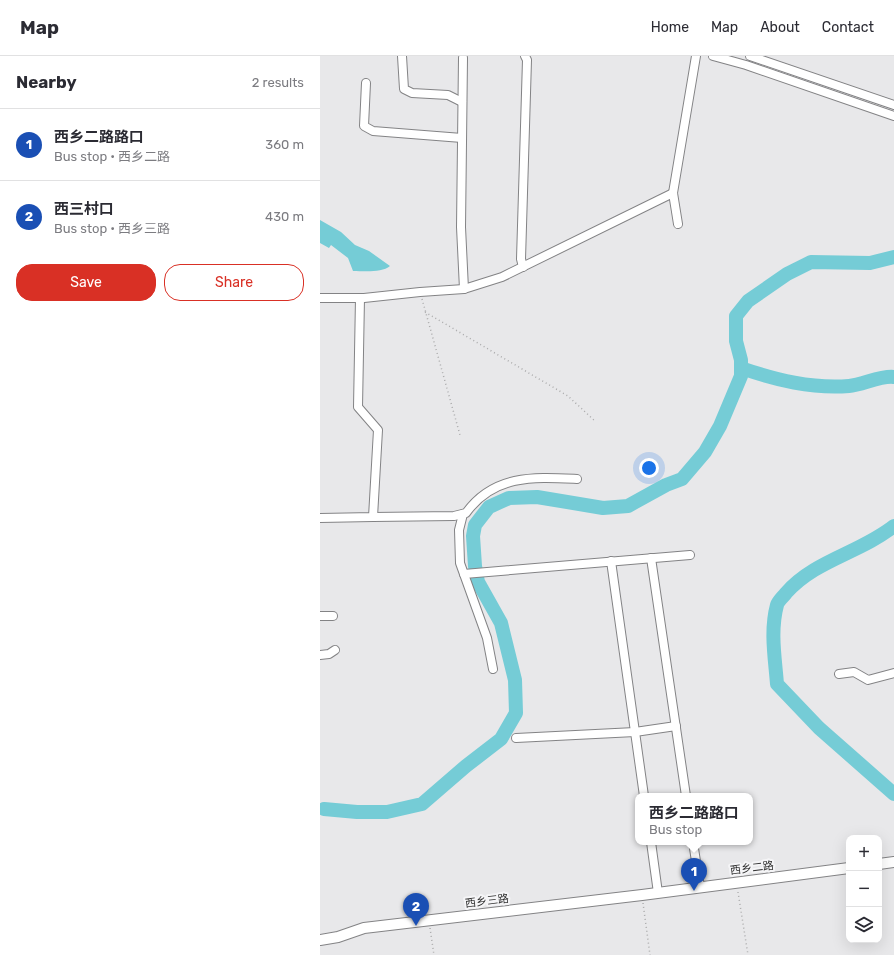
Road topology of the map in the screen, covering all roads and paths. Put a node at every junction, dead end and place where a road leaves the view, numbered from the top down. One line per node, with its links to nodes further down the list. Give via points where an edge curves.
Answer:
1 (402, 56): 8 (street, via 404,89 412,93 448,95)
2 (525, 56): 14 (street, via 527,60 521,259)
3 (696, 56): 12 (street)
4 (713, 56): 10 (street)
5 (750, 56): 9 (street)
6 (463, 58): 8 (street)
7 (366, 83): 11 (street, via 364,126 373,131)
8 (462, 102): 11 (street)
9 (894, 106)
10 (894, 116)
11 (462, 138): 15 (street, via 461,227)
12 (673, 194): 13 (street); 14 (street)
13 (678, 224)
14 (523, 268): 15 (street)
15 (464, 289): 16 (street)
16 (420, 292): 18 (street); 19 (path)
17 (320, 298): 18 (street)
18 (360, 298): 24 (street, via 358,407 378,430)
19 (425, 312): 20 (path, via 568,396); 21 (path)
20 (596, 422)
21 (460, 435)
22 (577, 479): 23 (street, via 521,479 491,489)
23 (463, 514): 24 (street); 29 (street, via 459,530 460,563)
24 (373, 517): 25 (street)
25 (320, 518)
26 (690, 555): 27 (street)
27 (651, 558): 28 (street); 37 (street)
28 (611, 562): 29 (street); 38 (street)
29 (464, 574): 34 (street, via 487,638)
30 (320, 616): 31 (street)
31 (333, 616)
32 (335, 650): 33 (street)
33 (320, 655)
34 (493, 669)
35 (894, 673): 36 (street, via 868,680 854,672)
36 (839, 674)
37 (676, 726): 38 (street); 41 (street)
38 (635, 732): 39 (street); 40 (street)
39 (516, 738)
40 (644, 793)
41 (686, 793)
42 (651, 845): 49 (street)
43 (693, 845): 48 (street)
44 (894, 862): 45 (street)
45 (882, 864)
46 (846, 868): 47 (street, 西乡二路)
47 (736, 882): 48 (street, 西乡二路); 55 (path)
48 (700, 887): 49 (street, 西乡二路)
49 (658, 893): 50 (street, 西乡三路)
50 (642, 895): 51 (street, 西乡三路); 54 (path)
51 (429, 920): 52 (street, 西乡三路, via 364,928); 53 (path)
52 (320, 940)
53 (434, 955)
54 (650, 955)
55 (748, 955)

